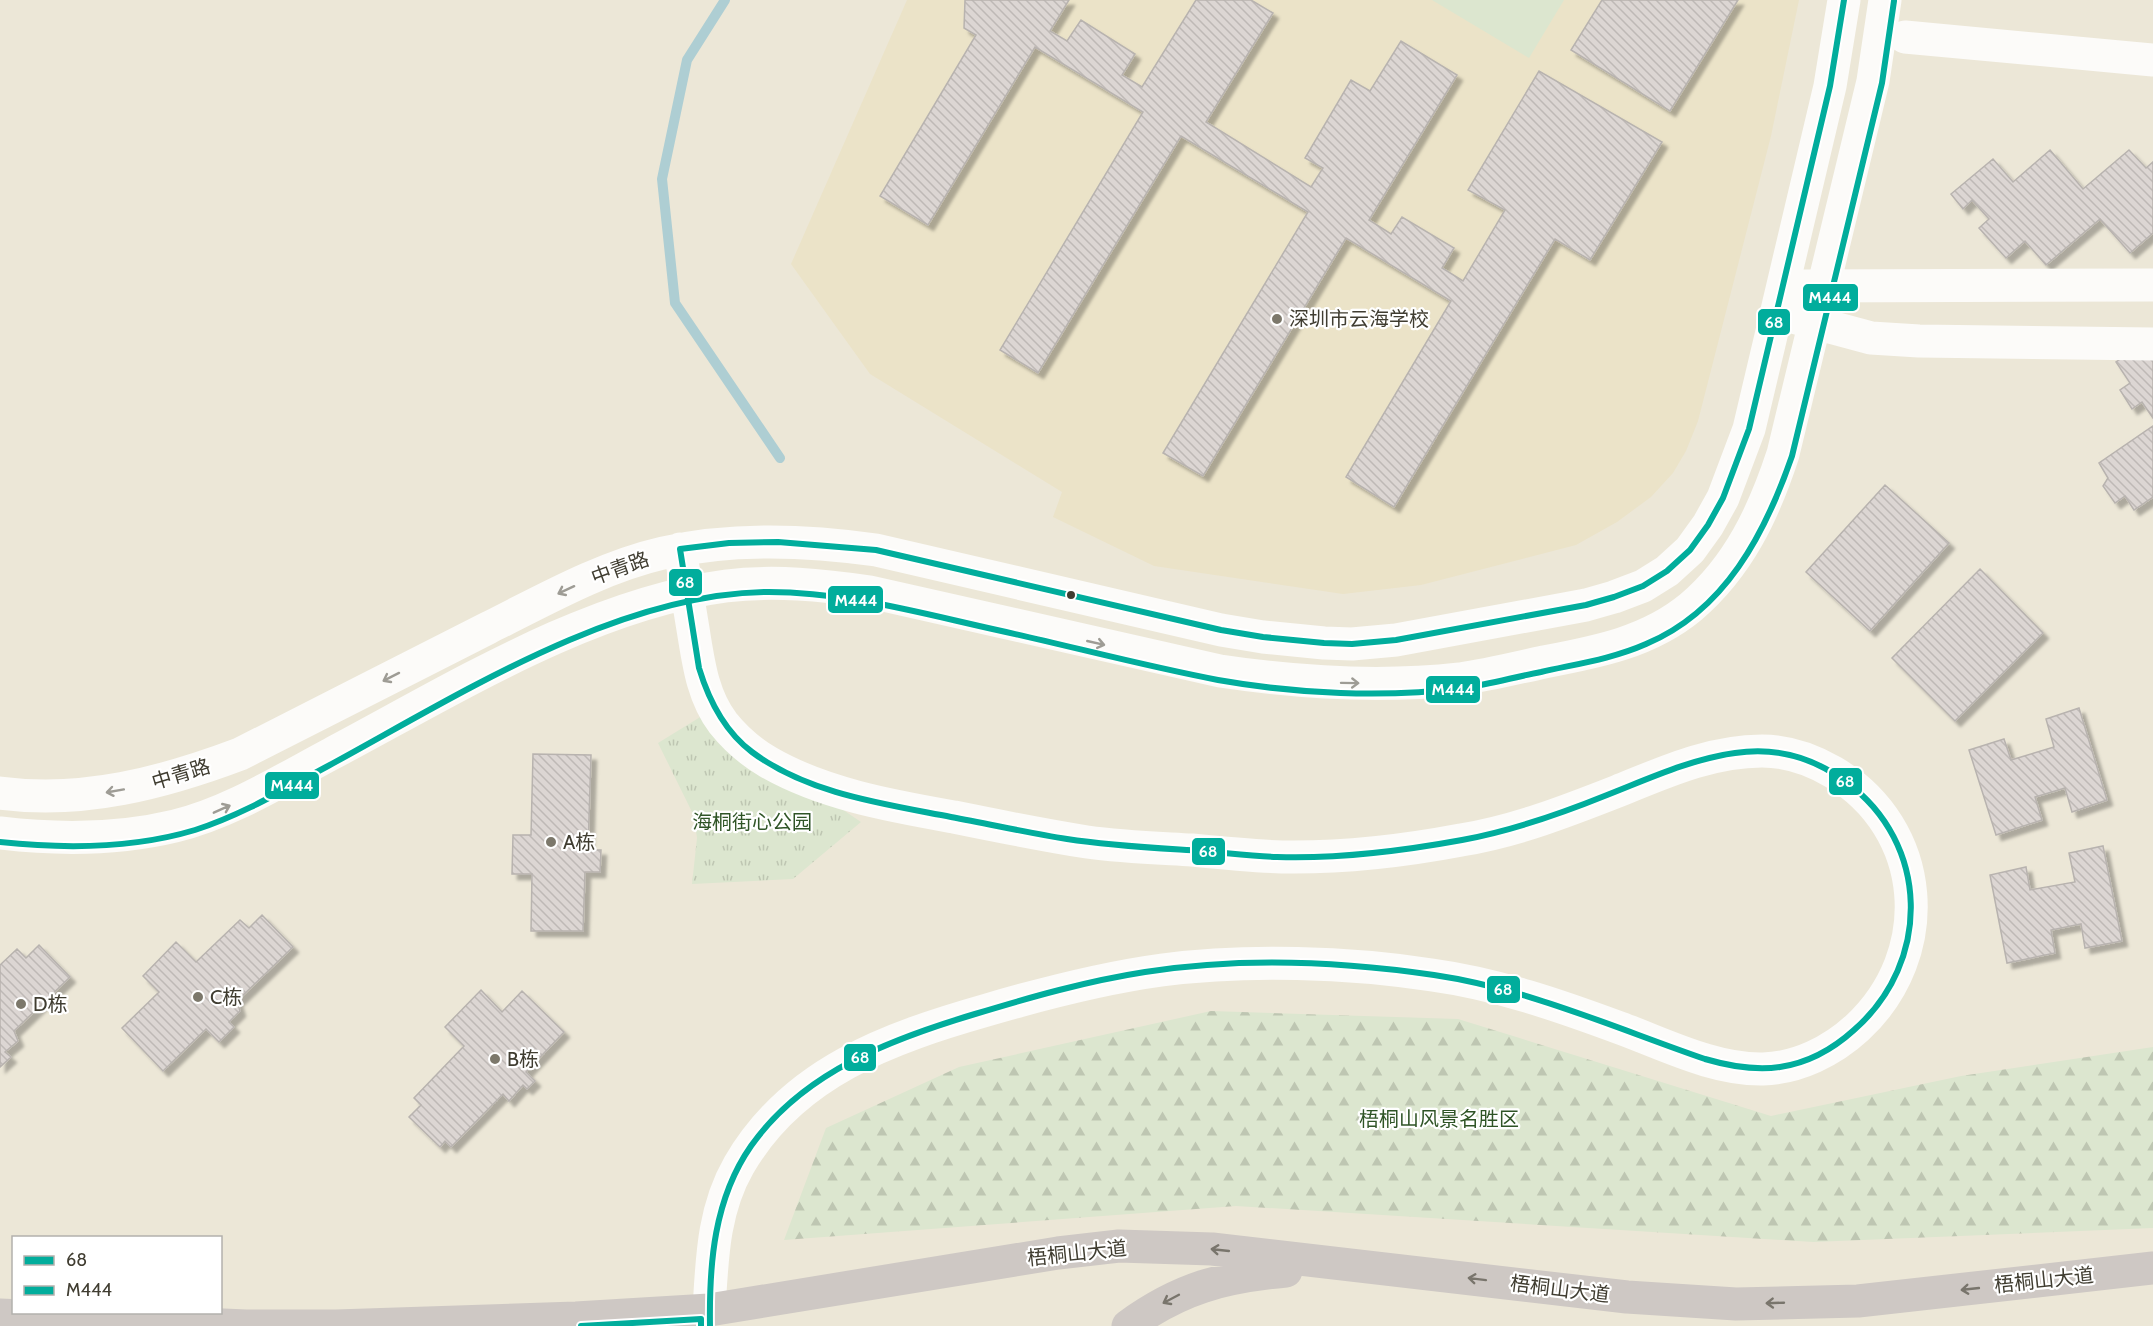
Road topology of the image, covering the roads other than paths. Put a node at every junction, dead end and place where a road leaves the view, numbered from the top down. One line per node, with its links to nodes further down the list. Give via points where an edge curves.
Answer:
1 (1844, 0): 7 (street, 中青路, via 1830,86)
2 (1885, 0): 6 (street, 中青路, via 1873,81)
3 (1905, 37): 4 (street)
4 (2153, 60)
5 (2153, 285): 6 (street)
6 (1824, 286): 7 (street); 8 (street, 中青路)
7 (1780, 299): 8 (street); 10 (street, 中青路, via 1749,429 1723,498 1708,525 1690,550 1667,571 1643,586 1586,605 1396,640 1324,644 1221,630 876,550 771,542)
8 (1815, 324): 9 (street, via 1871,338 1919,341); 11 (street, 中青路, one-way to 8, via 781,583 841,588 1220,671 1318,682 1401,683 1462,678 1601,651 1646,635 1690,607 1712,587 1743,547 1772,488 1783,454)
9 (2153, 344)
10 (680, 549): 11 (street); 12 (street, 中青路, one-way to 12, via 644,558 573,587 240,754 192,772 110,792)
11 (687, 592): 13 (street, 中青路, one-way to 11, via 105,837 178,826 254,795 539,646 633,607); 17 (street, via 699,668 712,706 726,727 766,761 841,792 1095,843 1283,857 1341,855 1464,840 1508,830 1693,762 1724,754 1774,751 1818,764 1853,784 1870,800 1898,841 1910,885 1911,910 1910,932 1896,975 1870,1015 1850,1035 1813,1057 1770,1069 1710,1061 1524,994 1478,982 1303,964 1168,969 1034,996 951,1020 843,1063 802,1091 768,1124 736,1169 721,1207)
12 (0, 793)
13 (0, 833)
14 (1351, 1264): 15 (main road, 梧桐山大道, one-way to 14, via 1858,1301 1736,1304 1628,1297); 17 (main road, 梧桐山大道, one-way to 17, via 1212,1249 1119,1246 1058,1253); 18 (main road, one-way to 18, via 1218,1281 1182,1293)
15 (2153, 1268)
16 (0, 1315): 17 (main road, 梧桐山大道, via 246,1326 576,1318)
17 (703, 1321)
18 (1128, 1326)

